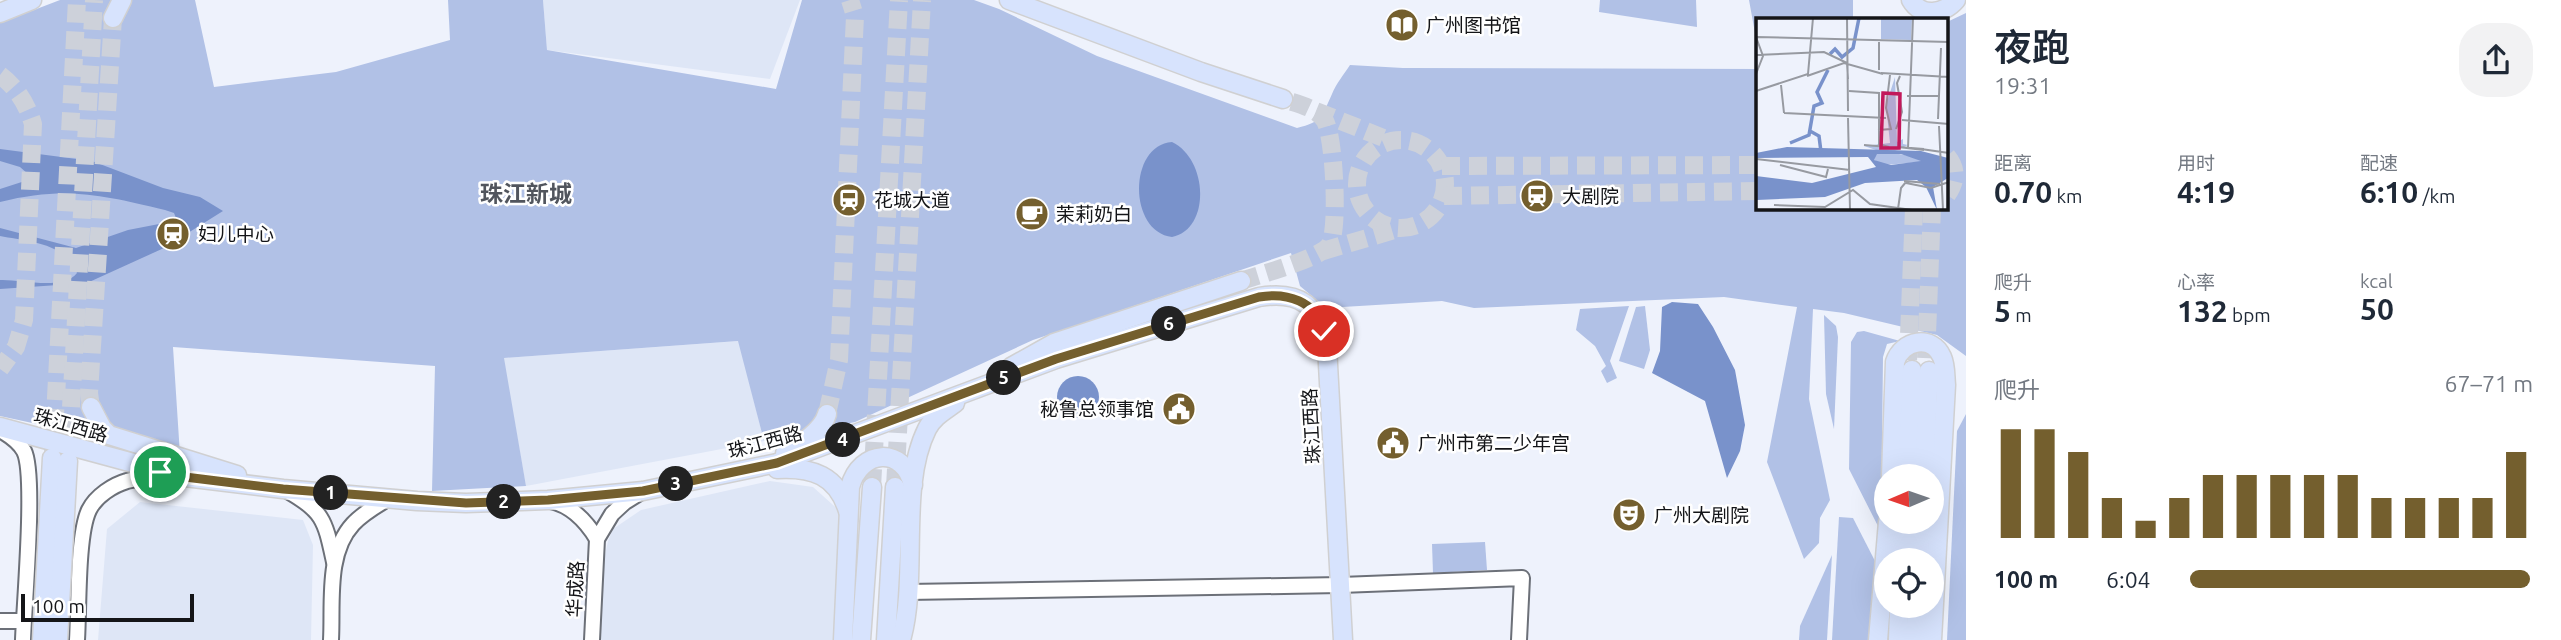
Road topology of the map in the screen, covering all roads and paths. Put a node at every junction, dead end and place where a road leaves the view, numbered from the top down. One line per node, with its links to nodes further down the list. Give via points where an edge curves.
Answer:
1 (18, 0): 7 (main road)
2 (32, 0): 7 (main road)
3 (122, 0): 8 (main road)
4 (1009, 0): 9 (main road)
5 (1911, 0): 6 (main road, via 1929,13)
6 (1956, 0)
7 (0, 13)
8 (113, 18)
9 (1283, 99)
10 (1241, 281): 11 (main road, via 1054,343)
11 (974, 390): 19 (main road, 珠江西路); 21 (main road, via 937,415 928,427); 32 (main road, 珠江西路, via 1056,359 1259,297 1299,300 1321,320 1327,346)
12 (91, 407): 23 (main road, via 110,435)
13 (827, 414): 19 (main road, via 799,446)
14 (0, 428): 20 (main road, 珠江西路, via 160,472); 34 (street, via 24,452 27,465)
15 (1891, 464): 18 (main road, via 1895,362 1903,348 1924,342 1941,354 1945,377)
16 (1909, 464): 17 (main road, via 1921,371)
17 (1924, 464)
18 (1941, 464)
19 (753, 469): 24 (main road, 珠江西路); 27 (main road, via 814,471 841,494)
20 (224, 482): 23 (main road, 珠江西路); 42 (street, via 136,479 98,498 89,509 83,535)
21 (904, 486): 27 (main road, via 908,469 902,463 869,460 853,476); 33 (main road); 47 (main road)
22 (872, 487): 46 (main road)
23 (283, 489): 25 (main road, 珠江西路); 31 (street, via 317,511)
24 (643, 491): 26 (main road, 珠江西路); 30 (street, via 612,514)
25 (389, 498): 26 (main road, 珠江西路, via 466,503); 31 (street, via 353,524)
26 (548, 500): 30 (street, via 574,511)
27 (849, 512): 45 (main road)
28 (1887, 534): 51 (main road)
29 (1937, 534): 54 (main road)
30 (597, 539): 44 (street, 华成路)
31 (335, 563): 43 (street)
32 (1341, 585): 33 (street); 49 (main road, 珠江西路); 50 (street, via 1522,578)
33 (907, 592): 48 (main road)
34 (24, 603): 38 (street); 39 (street)
35 (1899, 618): 52 (main road)
36 (1916, 618): 53 (main road)
37 (0, 621): 38 (street)
38 (22, 621): 39 (street)
39 (22, 640)
40 (42, 640): 41 (main road, via 60,460)
41 (58, 640)
42 (77, 640)
43 (331, 640)
44 (592, 640)
45 (843, 640)
46 (861, 640)
47 (886, 640)
48 (901, 640)
49 (1343, 640)
50 (1519, 640)
51 (1878, 640)
52 (1898, 640)
53 (1915, 640)
54 (1932, 640)

